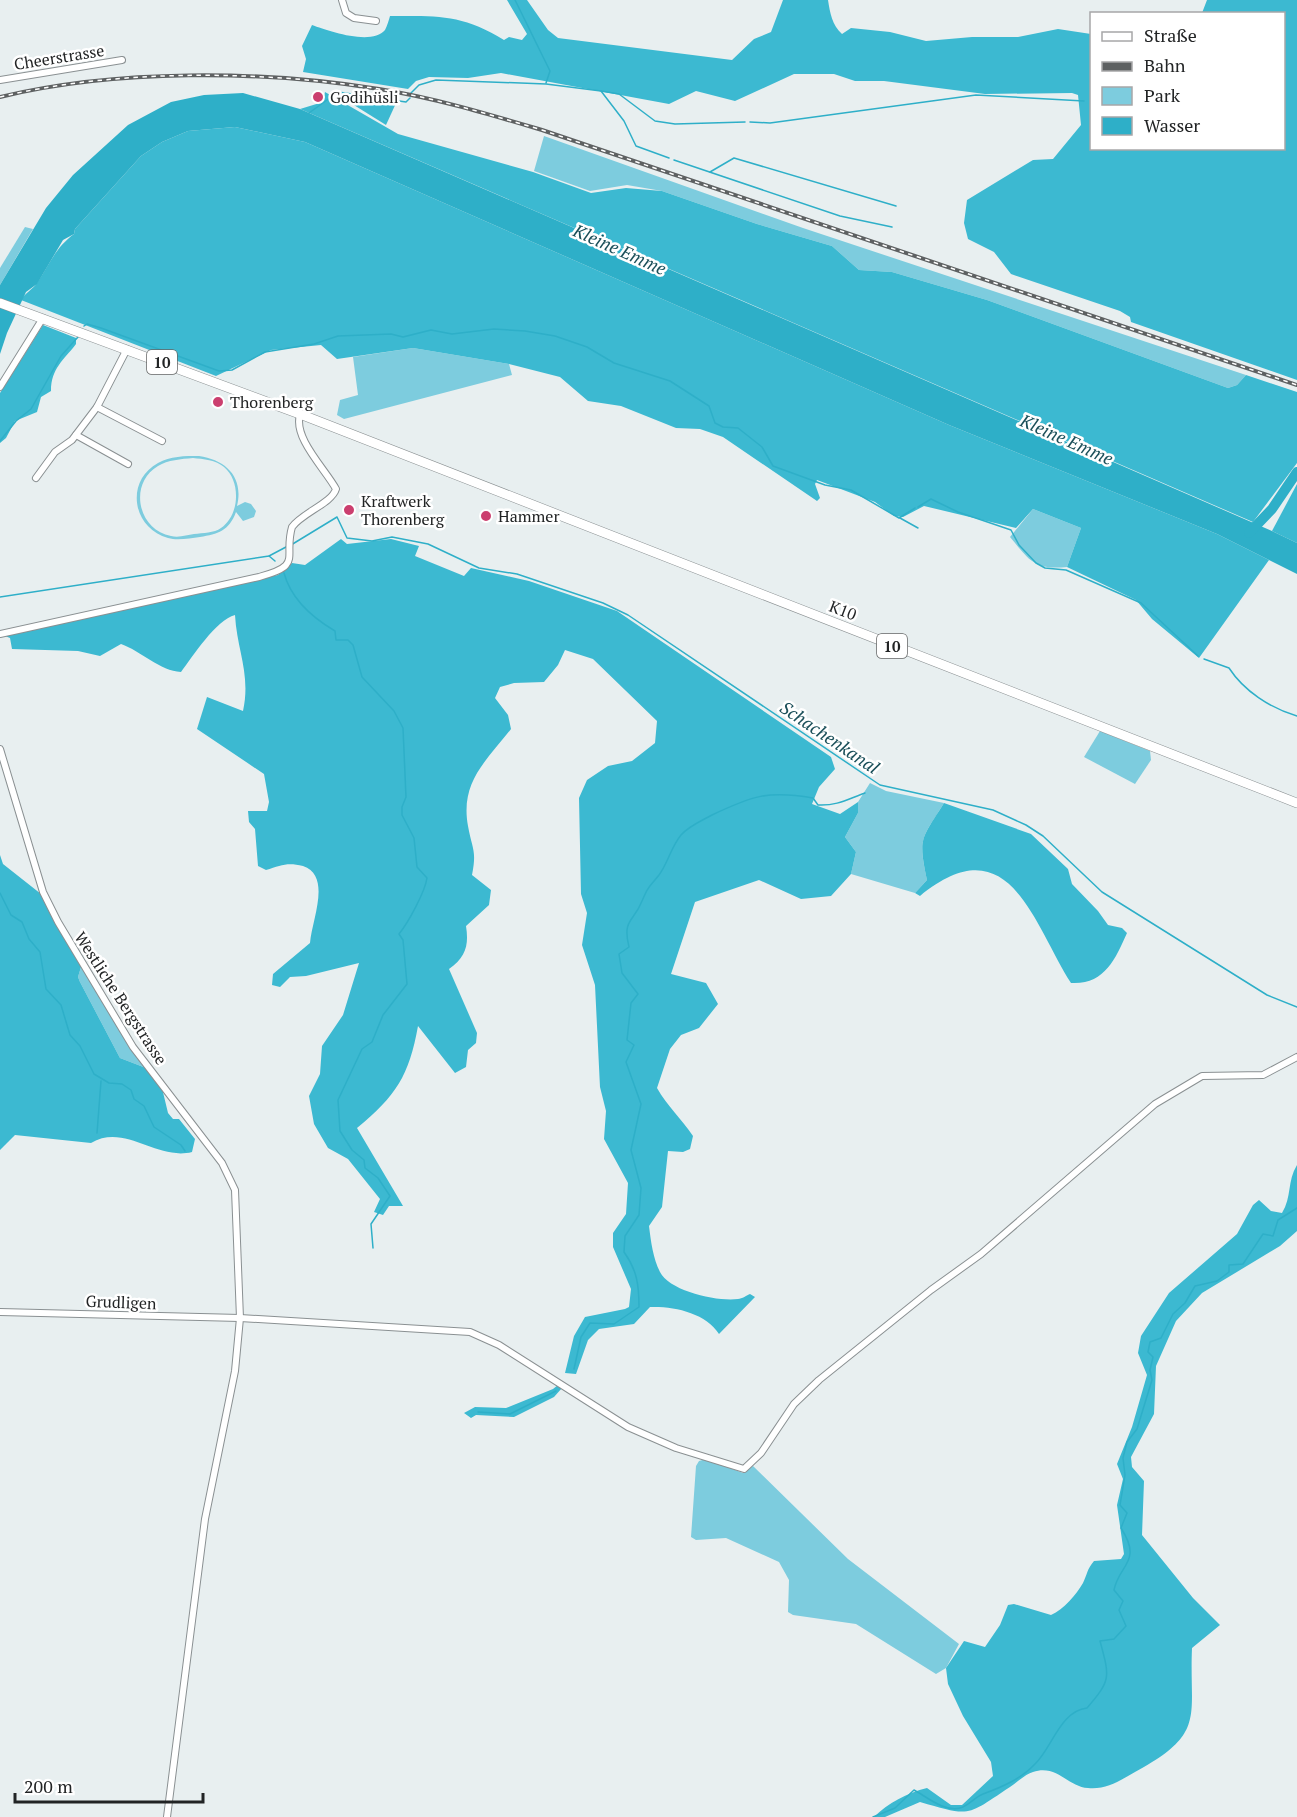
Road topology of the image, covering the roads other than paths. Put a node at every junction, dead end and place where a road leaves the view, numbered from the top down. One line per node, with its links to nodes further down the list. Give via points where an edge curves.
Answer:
1 (342, 0): 2 (street, via 346,14)
2 (376, 21)
3 (122, 60): 4 (street, Cheerstrasse)
4 (0, 80)
5 (0, 303): 6 (main road, 10)
6 (43, 318): 7 (main road, 10); 8 (street)
7 (128, 349): 9 (street); 10 (main road, 10)
8 (0, 387)
9 (97, 407): 11 (street); 12 (street)
10 (300, 415): 15 (street, via 301,430 315,460 336,489 295,522 288,563 273,573); 17 (main road, K10 / 10)
11 (76, 435): 13 (street); 14 (street, via 56,452)
12 (162, 441)
13 (128, 464)
14 (36, 478)
15 (0, 634)
16 (0, 749): 20 (street, Westliche Bergstrasse, via 52,912 133,1047 231,1178 238,1208)
17 (1297, 803)
18 (1297, 1057): 20 (street, Grudligen, via 1263,1075 1202,1076 1155,1104 981,1254 814,1384 744,1469 676,1449 628,1427 477,1334)
19 (0, 1312): 20 (street, Grudligen)
20 (240, 1318): 21 (street, Westliche Bergstrasse, via 235,1371 198,1563)
21 (167, 1817)

